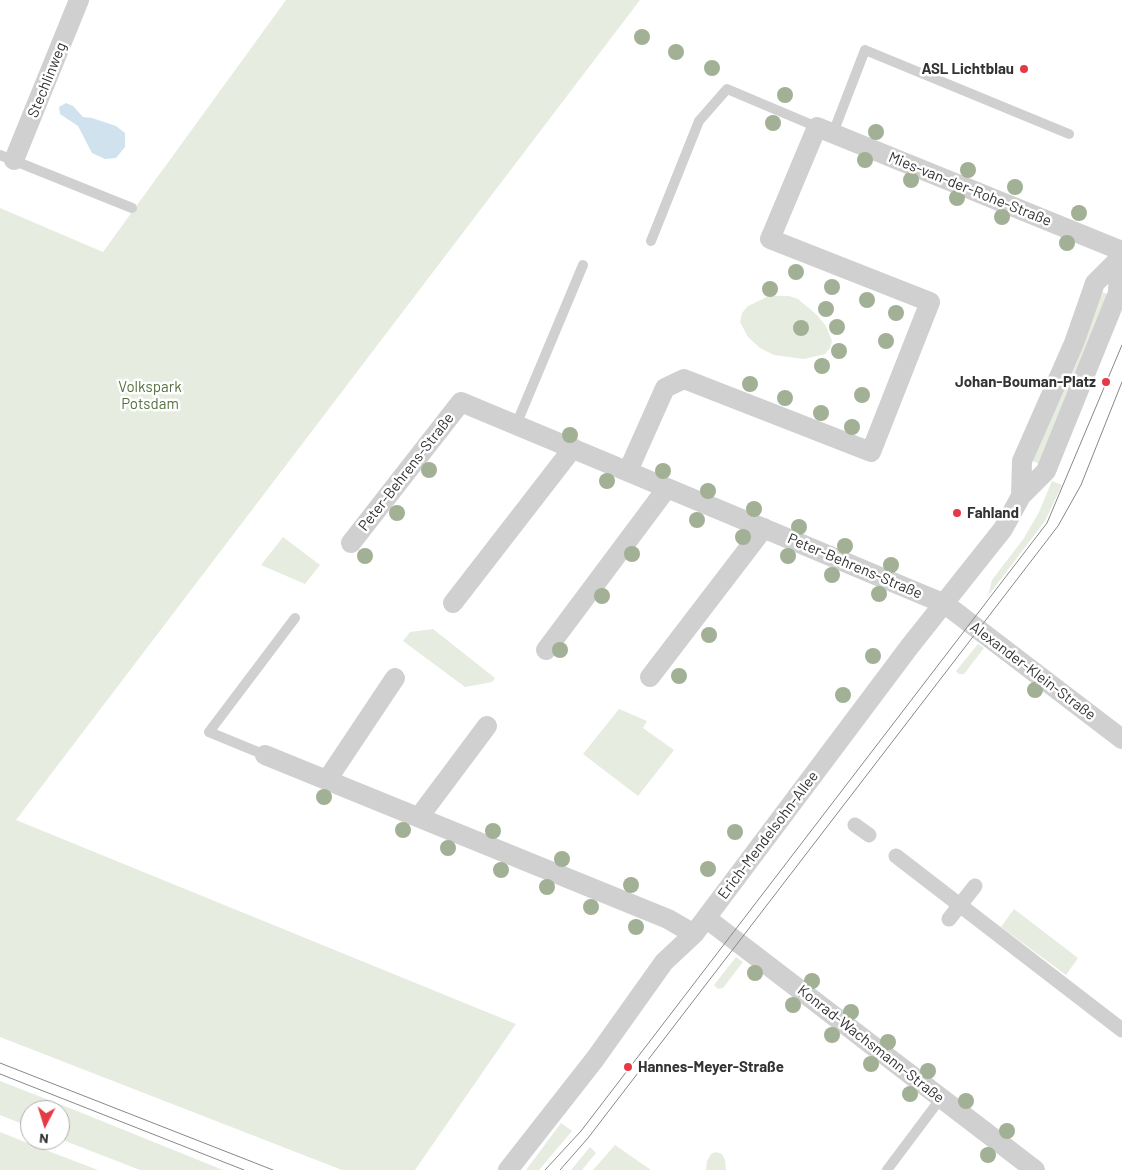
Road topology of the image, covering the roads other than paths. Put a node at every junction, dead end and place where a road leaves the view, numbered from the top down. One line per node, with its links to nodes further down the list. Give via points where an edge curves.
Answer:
1 (76, 1): 4 (street, Stechlinweg)
2 (825, 130): 3 (lane, via 865,50); 6 (lane, via 727,89 699,121); 7 (street, Mies-van-der-Rohe-Straße); 11 (street, via 770,239 930,302 870,452 684,379 665,388)
3 (1069, 134)
4 (7, 157): 5 (lane)
5 (132, 208)
6 (651, 241)
7 (1121, 256): 16 (street, Erich-Mendelsohn-Allee, via 1118,293 1046,471 1021,496 1003,529)
8 (584, 264): 9 (lane)
9 (516, 425): 10 (street, Peter-Behrens-Straße); 14 (street, Peter-Behrens-Straße, via 461,402)
10 (573, 448): 11 (street, Peter-Behrens-Straße); 15 (street)
11 (628, 471): 12 (street, Peter-Behrens-Straße)
12 (667, 488): 13 (street, Peter-Behrens-Straße); 18 (street)
13 (764, 528): 16 (street, Peter-Behrens-Straße); 19 (street)
14 (351, 543)
15 (453, 603)
16 (945, 604): 22 (street, Alexander-Klein-Straße); 31 (street, Erich-Mendelsohn-Allee)
17 (295, 618): 23 (lane, via 210,732)
18 (546, 650)
19 (650, 677)
20 (395, 678): 24 (street)
21 (487, 726): 25 (street)
22 (1122, 739)
23 (265, 755): 24 (street)
24 (327, 780): 25 (street)
25 (419, 817): 33 (street, via 668,919)
26 (856, 825): 27 (street)
27 (869, 835)
28 (896, 856): 30 (street)
29 (976, 886): 30 (street)
30 (960, 905): 32 (street); 34 (street)
31 (706, 918): 33 (street, Erich-Mendelsohn-Allee); 35 (street, Konrad-Wachsmann-Straße)
32 (949, 919)
33 (694, 934): 36 (street, Erich-Mendelsohn-Allee, via 664,962 595,1059)
34 (1122, 1030)
35 (941, 1098): 37 (lane); 38 (street, Konrad-Wachsmann-Straße)
36 (508, 1170)
37 (887, 1170)
38 (1035, 1170)

